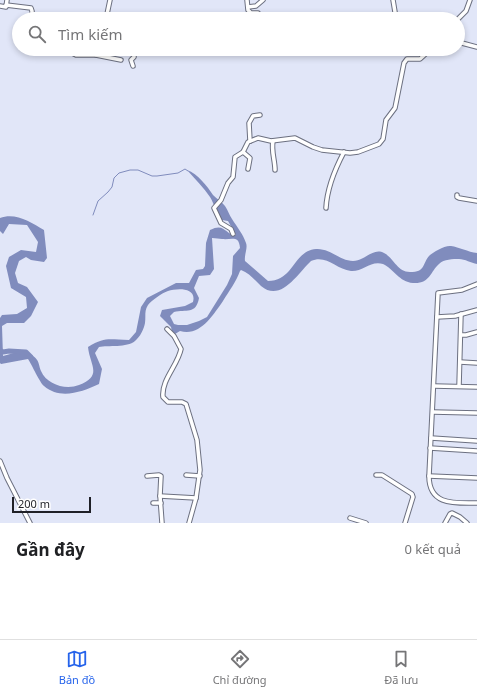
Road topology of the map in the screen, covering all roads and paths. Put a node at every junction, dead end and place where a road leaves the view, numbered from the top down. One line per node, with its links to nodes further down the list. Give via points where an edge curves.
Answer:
1 (7, 0): 7 (street)
2 (110, 0): 11 (street)
3 (247, 0): 9 (street)
4 (263, 0): 9 (street, via 256,6)
5 (393, 0): 13 (street)
6 (470, 0): 14 (street)
7 (6, 5): 8 (street, via 6,8); 10 (street, via 31,8)
8 (0, 6)
9 (248, 7): 12 (street, via 249,11)
10 (32, 12)
11 (107, 12)
12 (254, 12)
13 (395, 12)
14 (465, 12)
15 (465, 44): 16 (street)
16 (477, 47)
17 (101, 56): 20 (street)
18 (134, 56): 21 (street, via 131,60)
19 (423, 56): 26 (street, via 420,59 407,59 404,63 395,108 386,120 381,142 358,152)
20 (121, 60)
21 (133, 66)
22 (260, 115): 23 (street, via 253,116 250,120)
23 (250, 141): 24 (street, via 258,138); 25 (street)
24 (273, 141): 26 (street, via 295,138 322,150); 28 (street)
25 (243, 152): 27 (street, via 250,158); 32 (street, via 236,157 234,175 221,200 214,207 221,223 231,229)
26 (344, 152): 31 (street, via 329,188)
27 (248, 169)
28 (275, 170)
29 (457, 195): 30 (street, via 458,198)
30 (477, 201)
31 (326, 208)
32 (233, 234)
33 (477, 284): 36 (street, via 462,290 438,293)
34 (477, 310): 35 (street)
35 (461, 314): 36 (street); 39 (street)
36 (437, 317): 42 (street)
37 (167, 330): 55 (street, via 174,336 181,349 162,397 168,402 186,404 197,440)
38 (477, 332): 39 (street)
39 (461, 335): 40 (street)
40 (460, 362): 41 (street); 43 (street)
41 (477, 363)
42 (434, 386): 43 (street); 45 (street)
43 (459, 386): 44 (street)
44 (477, 387)
45 (433, 412): 46 (street); 47 (street)
46 (477, 413)
47 (432, 438): 48 (street); 49 (street)
48 (477, 441)
49 (430, 448): 50 (street); 56 (street)
50 (477, 451)
51 (0, 461): 64 (street)
52 (186, 474): 55 (street)
53 (376, 475): 68 (street, via 382,475 412,494)
54 (147, 476): 58 (street, via 161,475)
55 (200, 476): 59 (street)
56 (429, 476): 57 (street); 62 (street, via 430,489 438,497 449,502)
57 (477, 478)
58 (160, 496): 59 (street); 61 (street)
59 (196, 498): 66 (street)
60 (153, 503): 61 (street)
61 (161, 503): 65 (street)
62 (477, 503)
63 (350, 518): 67 (street)
64 (30, 523)
65 (162, 523)
66 (189, 523)
67 (366, 523)
68 (405, 523)
69 (446, 523): 70 (street, via 452,513)
70 (467, 523)

